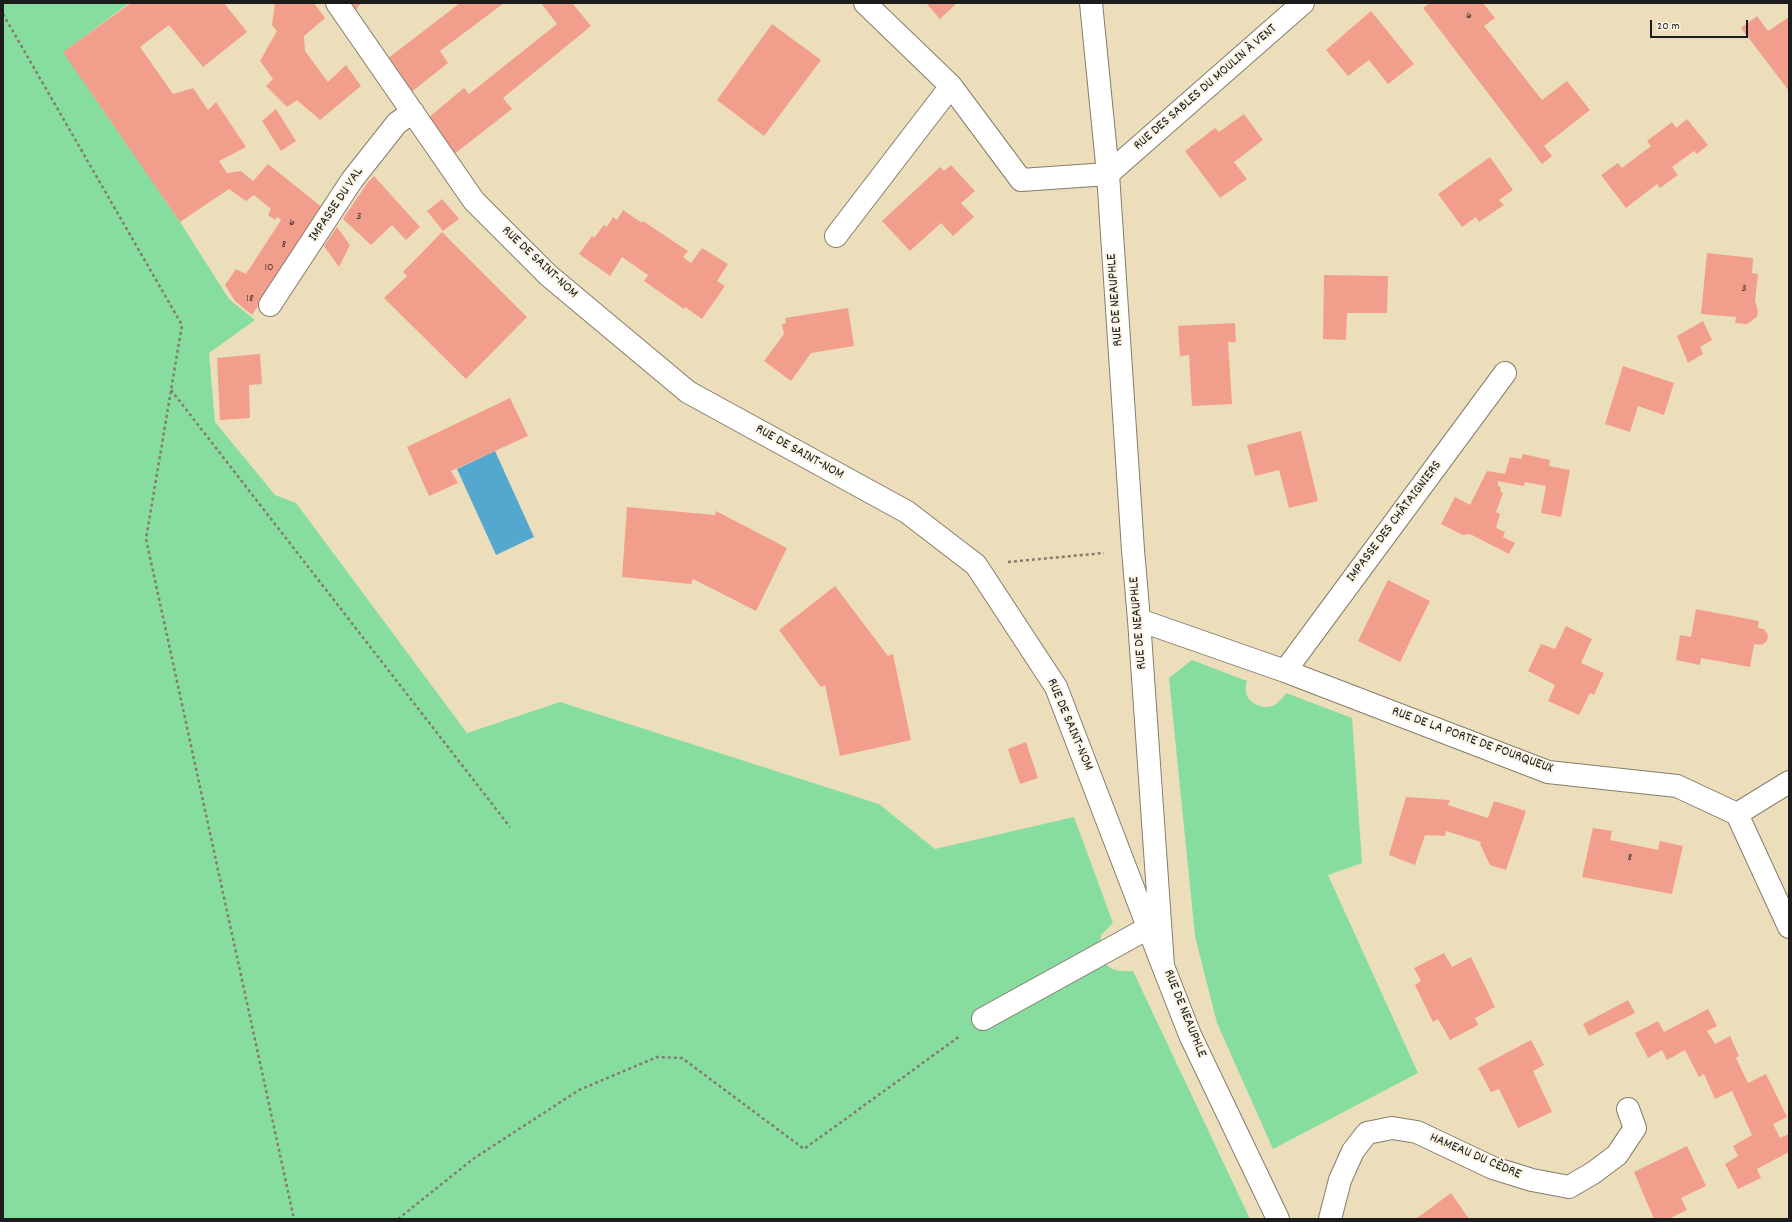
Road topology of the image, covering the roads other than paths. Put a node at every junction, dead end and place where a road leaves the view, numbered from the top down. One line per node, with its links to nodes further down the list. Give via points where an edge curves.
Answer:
1 (337, 3): 6 (street, RUE DE SAINT-NOM)
2 (865, 3): 5 (street)
3 (1091, 3): 7 (street, RUE DE NEAUPHLE)
4 (1303, 3): 7 (street, RUE DES SABLES DU MOULIN À VENT)
5 (951, 86): 7 (street, via 1022,180); 8 (street)
6 (413, 112): 9 (street, IMPASSE DU VAL, via 397,123 352,180); 16 (street, RUE DE SAINT-NOM, via 474,201 548,275 688,392 906,512 976,565 1056,687)
7 (1108, 174): 11 (street, RUE DE NEAUPHLE)
8 (836, 236)
9 (270, 305)
10 (1506, 373): 12 (street, IMPASSE DES CHÂTAIGNIERS)
11 (1139, 620): 12 (street, RUE DE LA PORTE DE FOURQUEUX); 17 (street, RUE DE NEAUPHLE)
12 (1285, 671): 14 (street, RUE DE LA PORTE DE FOURQUEUX, via 1548,772 1677,786)
13 (1789, 782): 14 (street)
14 (1737, 814): 15 (street)
15 (1789, 927)
16 (1148, 928): 17 (street, RUE DE SAINT-NOM); 18 (street)
17 (1163, 966): 20 (street, RUE DE NEAUPHLE, via 1190,1035)
18 (983, 1019)
19 (1628, 1110): 21 (street, HAMEAU DU CÈDRE, via 1635,1128 1617,1155 1569,1187 1532,1180 1493,1168 1417,1132 1392,1128 1367,1133 1353,1151 1340,1180)
20 (1278, 1219)
21 (1330, 1219)

